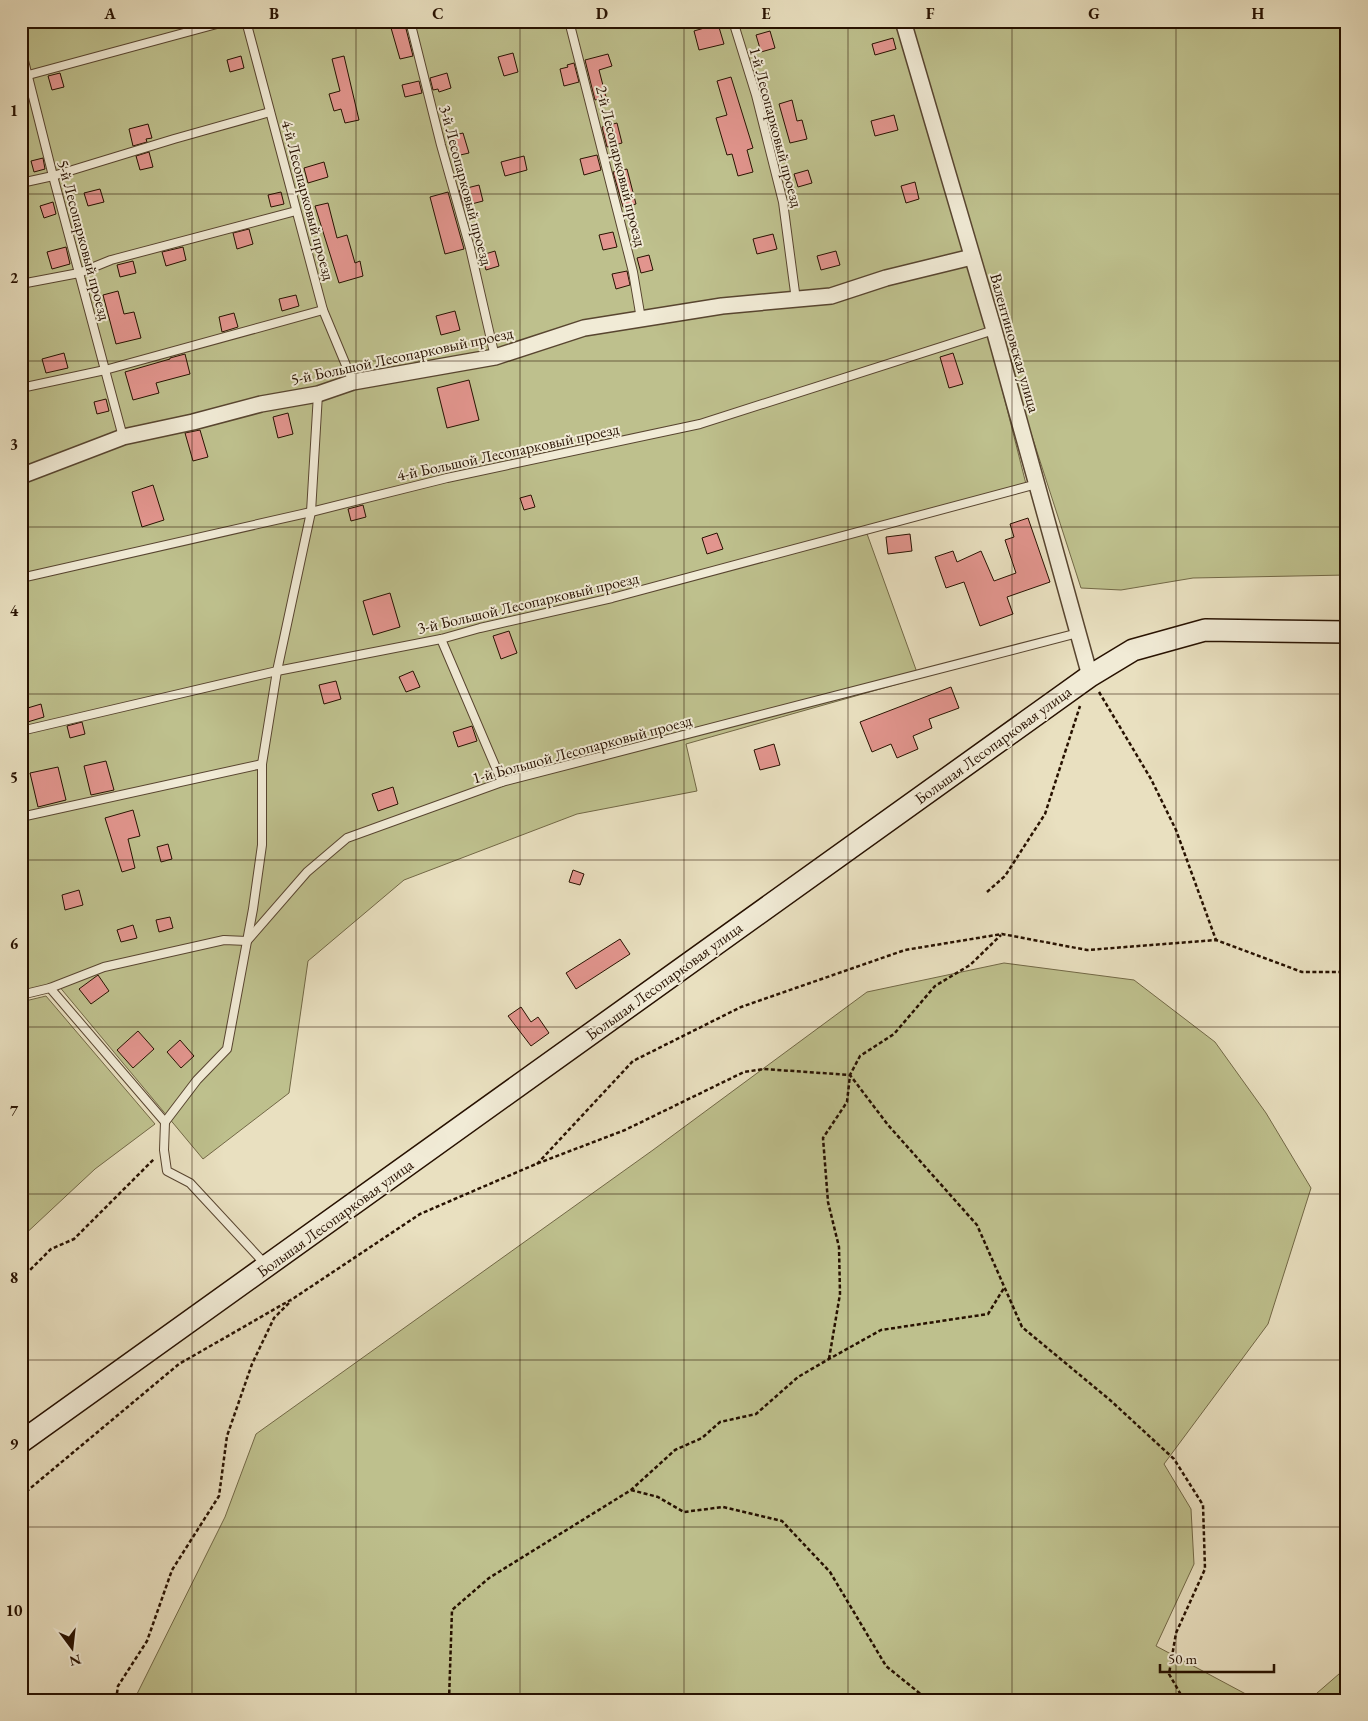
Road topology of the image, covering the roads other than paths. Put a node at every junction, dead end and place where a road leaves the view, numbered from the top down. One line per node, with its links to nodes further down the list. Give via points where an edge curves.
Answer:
1 (228, 21): 8 (lane)
2 (246, 21): 9 (lane, 4-й Лесопарковый проезд)
3 (410, 21): 20 (lane, 3-й Лесопарковый проезд)
4 (569, 21): 18 (lane, 2-й Лесопарковый проезд, via 633,272)
5 (732, 21): 16 (lane, 1-й Лесопарковый проезд, via 756,95 783,202)
6 (903, 21): 13 (street, Валентиновская улица)
7 (21, 49): 8 (lane, 5-й Лесопарковый проезд)
8 (25, 76): 10 (lane, 5-й Лесопарковый проезд)
9 (270, 112): 10 (lane); 12 (lane, 4-й Лесопарковый проезд)
10 (53, 176): 11 (lane); 14 (lane, 5-й Лесопарковый проезд)
11 (21, 183)
12 (296, 211): 14 (lane, via 110,260); 17 (lane, 4-й Лесопарковый проезд)
13 (972, 257): 16 (street, 5-й Большой Лесопарковый проезд, via 886,278 831,296); 19 (street, Валентиновская улица)
14 (79, 273): 15 (lane); 21 (lane, 5-й Лесопарковый проезд)
15 (21, 284)
16 (796, 300): 18 (street, 5-й Большой Лесопарковый проезд, via 722,306)
17 (323, 310): 21 (lane); 22 (lane, 4-й Лесопарковый проезд)
18 (641, 319): 20 (street, 5-й Большой Лесопарковый проезд, via 584,328)
19 (994, 330): 27 (street, Валентиновская улица); 28 (lane, 4-й Большой Лесопарковый проезд, via 700,424 447,478)
20 (495, 356): 22 (street, 5-й Большой Лесопарковый проезд)
21 (105, 370): 23 (lane); 25 (lane, 5-й Лесопарковый проезд)
22 (353, 382): 24 (street, 5-й Большой Лесопарковый проезд)
23 (21, 388)
24 (318, 394): 25 (street, 5-й Большой Лесопарковый проезд, via 260,404); 28 (lane)
25 (123, 437): 26 (street, 5-й Большой Лесопарковый проезд)
26 (21, 476)
27 (1037, 484): 31 (street, Валентиновская улица); 32 (lane, 3-й Большой Лесопарковый проезд, via 612,598)
28 (311, 512): 29 (lane, 4-й Большой Лесопарковый проезд); 33 (lane)
29 (21, 578)
30 (1347, 632): 34 (main road, Большая Лесопарковая улица, via 1205,630 1133,650)
31 (1078, 634): 34 (street, Валентиновская улица); 37 (lane, 1-й Большой Лесопарковый проезд)
32 (441, 639): 33 (lane, 3-й Большой Лесопарковый проезд); 37 (lane)
33 (277, 671): 35 (lane, 3-й Большой Лесопарковый проезд); 36 (lane)
34 (1090, 676): 43 (main road, Большая Лесопарковая улица)
35 (21, 731)
36 (262, 764): 38 (lane); 39 (lane, via 262,845)
37 (502, 782): 39 (lane, 1-й Большой Лесопарковый проезд, via 347,838 307,872)
38 (21, 817)
39 (247, 941): 40 (lane, via 224,940 104,966); 42 (lane, via 227,1049 197,1080)
40 (50, 988): 41 (lane); 42 (lane)
41 (21, 995)
42 (165, 1122): 43 (lane, via 166,1171 190,1183)
43 (267, 1267): 44 (main road, Большая Лесопарковая улица)
44 (21, 1442)

